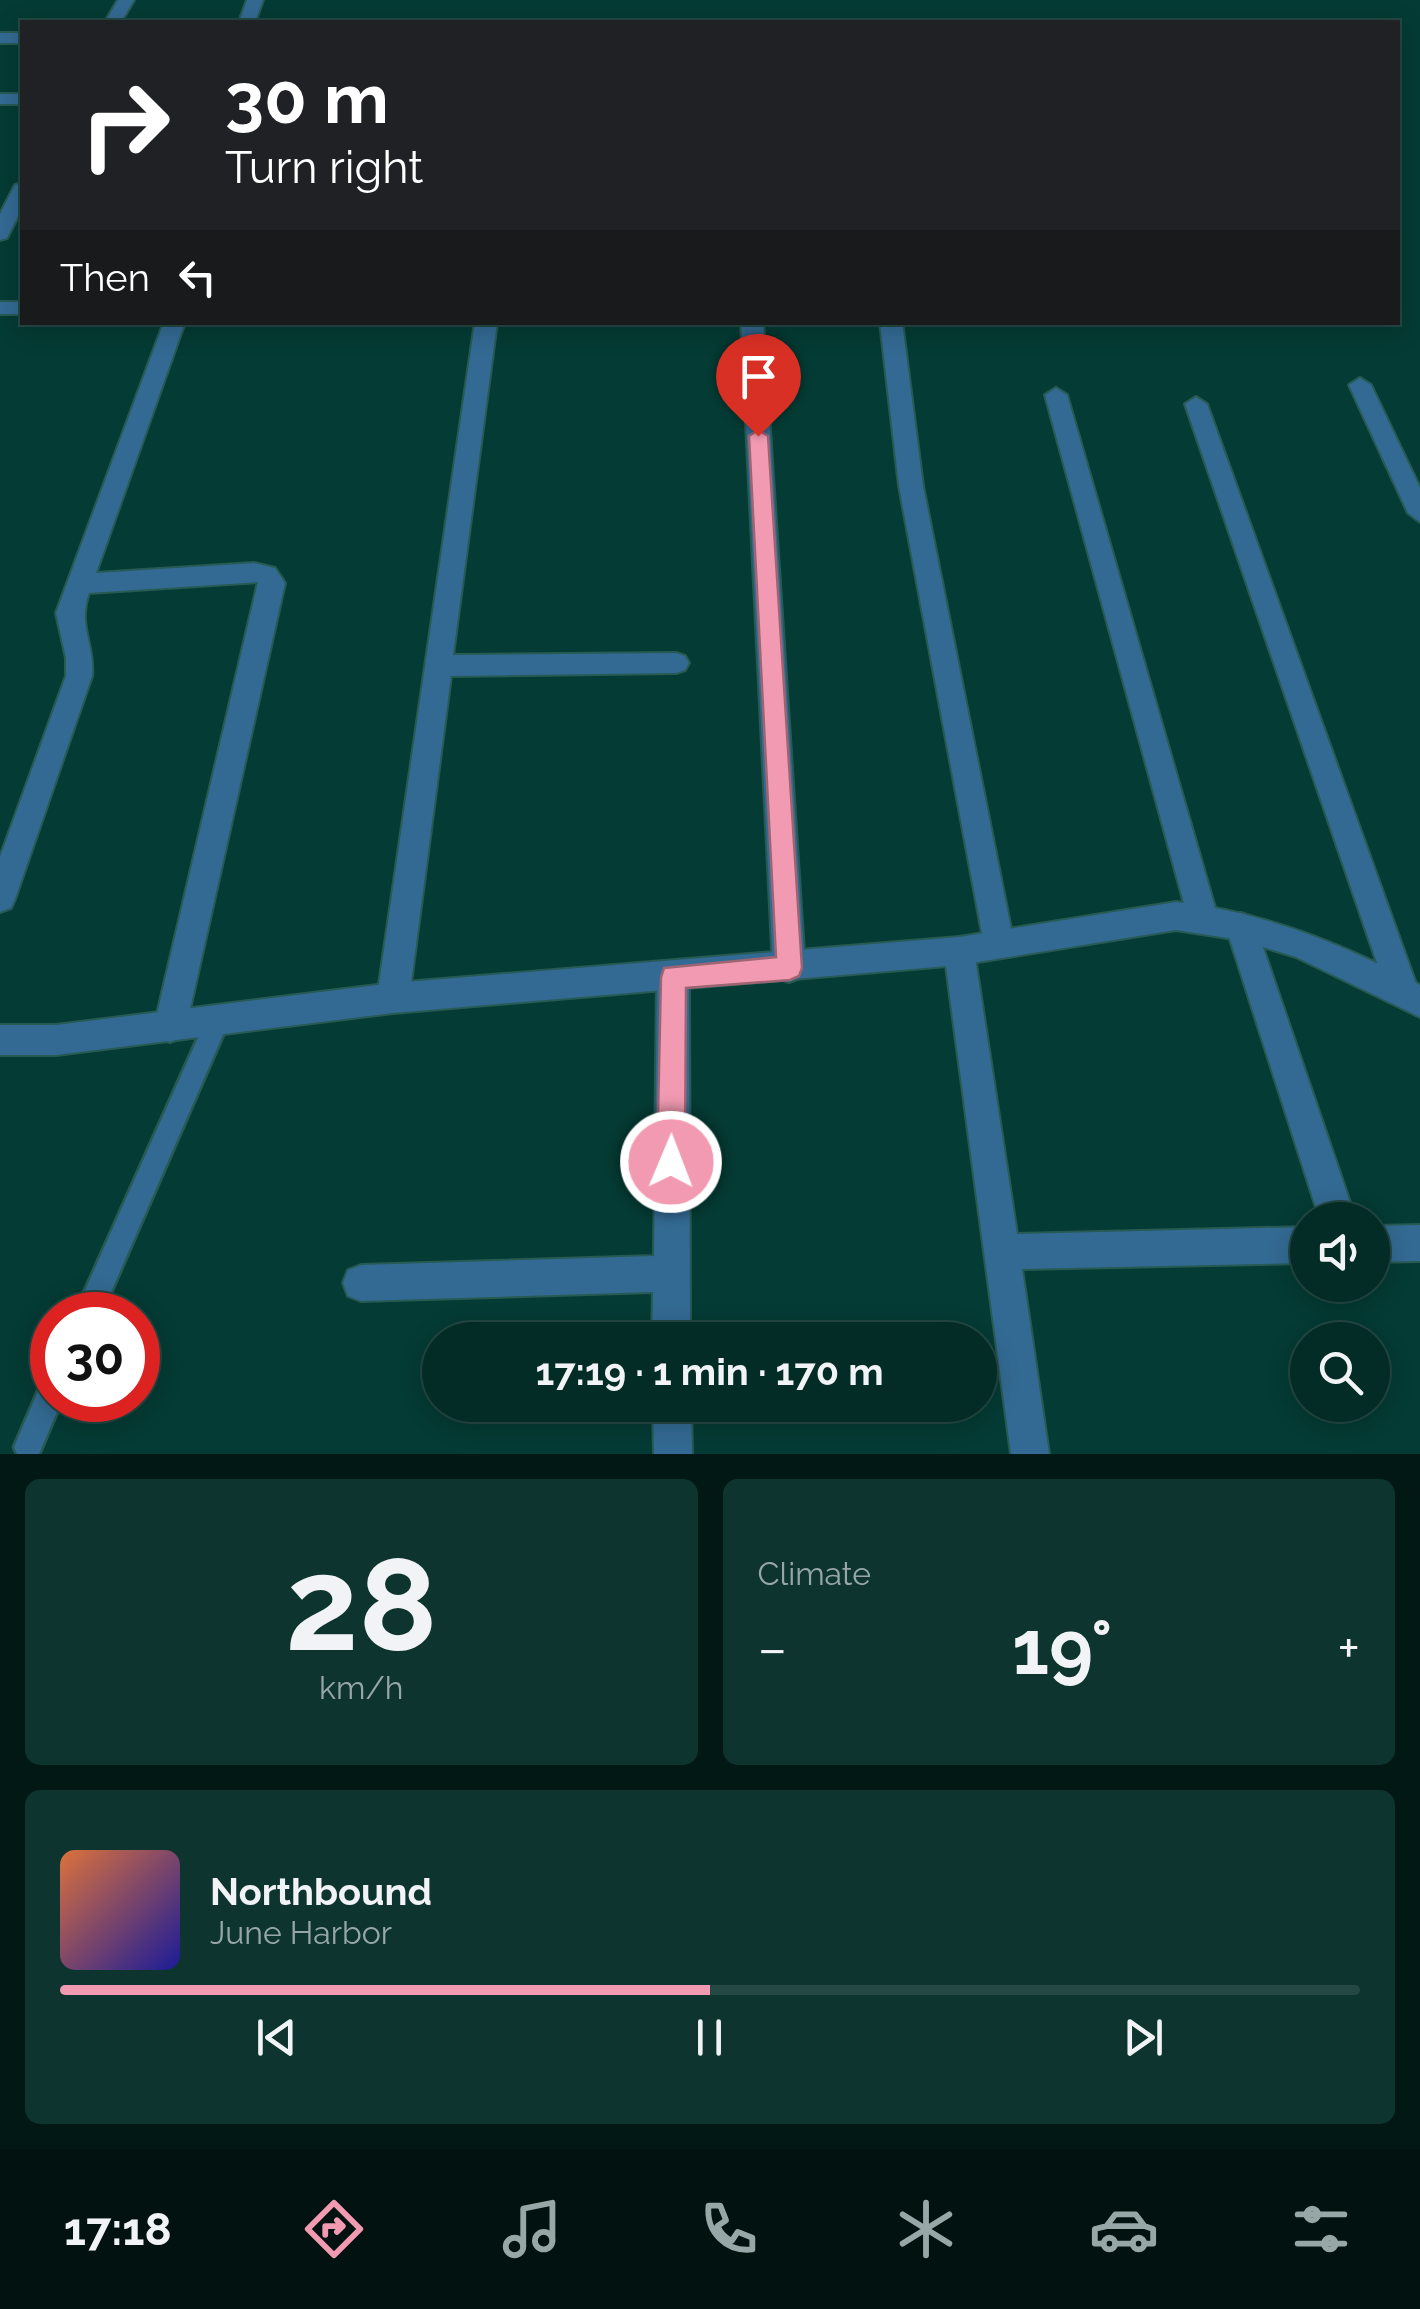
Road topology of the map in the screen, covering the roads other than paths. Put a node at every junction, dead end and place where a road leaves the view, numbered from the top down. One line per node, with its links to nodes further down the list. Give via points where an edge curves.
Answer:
1 (20, 194): 2 (street)
2 (8, 221)
3 (173, 325): 13 (street)
4 (486, 325): 15 (street)
5 (752, 325): 21 (street)
6 (891, 325): 19 (street, via 911,486)
7 (1360, 385): 11 (street)
8 (1056, 395): 17 (street)
9 (1196, 404): 23 (street)
10 (1420, 451): 11 (street)
11 (1390, 452): 12 (street)
12 (1420, 513)
13 (78, 584): 16 (street, via 69,614 82,655 79,676); 26 (street, via 254,572 272,583)
14 (676, 663): 15 (street)
15 (436, 666): 24 (street)
16 (0, 900)
17 (1203, 918): 18 (street); 19 (street, via 1176,916)
18 (1241, 928): 23 (street, via 1278,936); 28 (street)
19 (999, 944): 20 (street)
20 (960, 951): 21 (street); 32 (street)
21 (790, 968): 22 (street)
22 (674, 977): 24 (street); 33 (street)
23 (1411, 997)
24 (393, 998): 25 (street)
25 (217, 1021): 26 (street); 35 (lane)
26 (170, 1027): 27 (street)
27 (0, 1040)
28 (1332, 1202)
29 (1420, 1243): 30 (street)
30 (1390, 1244)
31 (1290, 1245): 32 (street)
32 (998, 1252): 41 (street)
33 (670, 1274): 34 (street); 36 (street)
34 (361, 1283)
35 (96, 1292)
36 (671, 1322)
37 (39, 1422): 39 (lane)
38 (672, 1422): 40 (street)
39 (28, 1448)
40 (673, 1454)
41 (1030, 1454)

